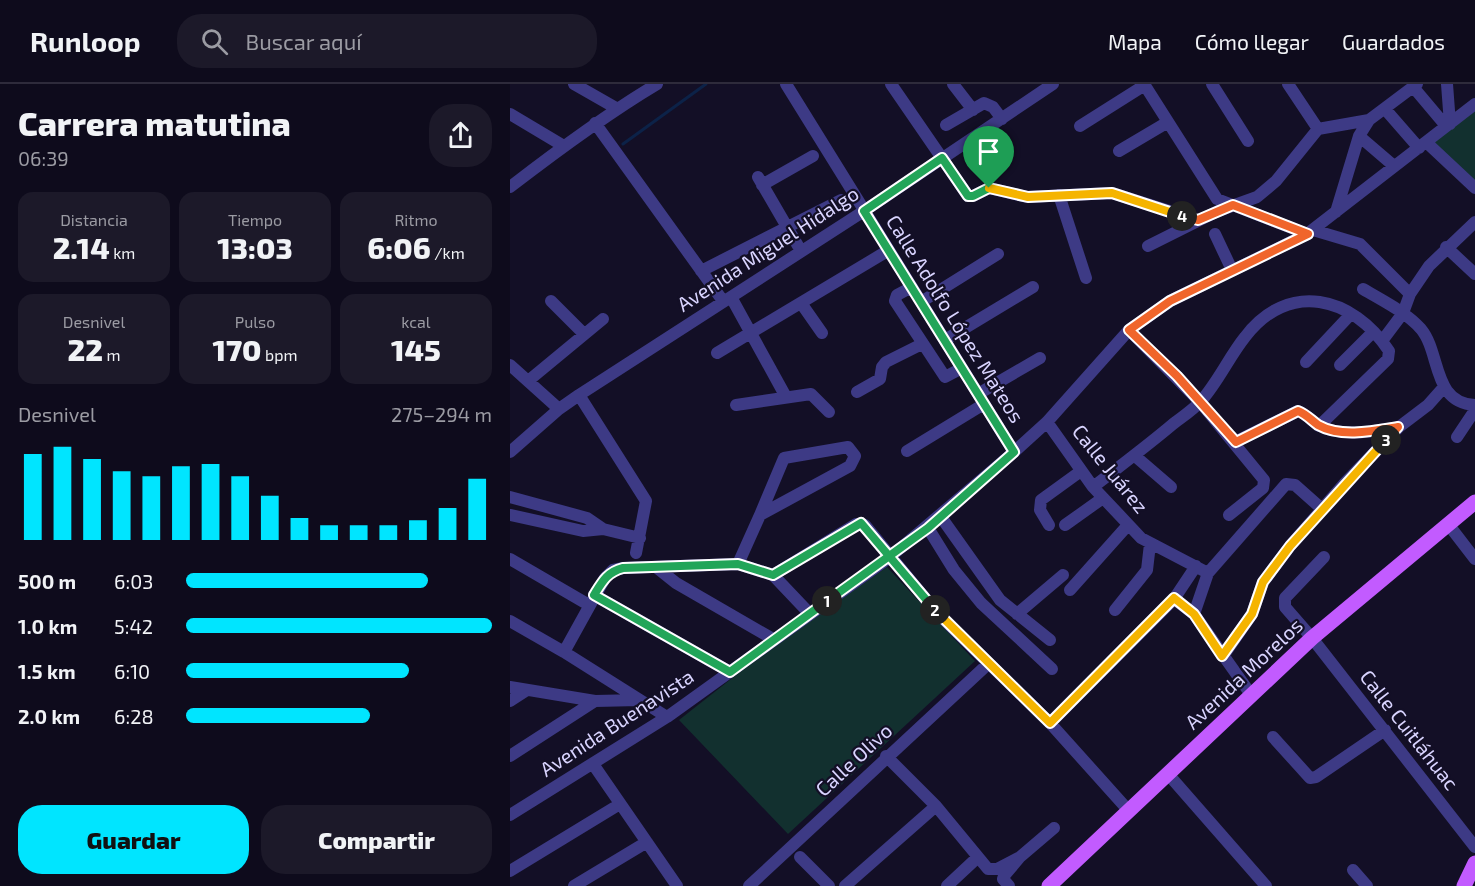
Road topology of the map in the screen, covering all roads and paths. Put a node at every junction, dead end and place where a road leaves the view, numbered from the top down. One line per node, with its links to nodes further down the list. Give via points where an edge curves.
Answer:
1 (574, 84): 14 (street)
2 (657, 84): 12 (street)
3 (786, 84): 39 (street, Calle Adolfo López Mateos)
4 (891, 84): 32 (street)
5 (953, 84): 16 (street)
6 (1053, 84): 18 (street, Avenida Miguel Hidalgo)
7 (1212, 84): 27 (street)
8 (1288, 84): 25 (street)
9 (1446, 84): 23 (street)
10 (1145, 85): 20 (street); 24 (street)
11 (1411, 87): 15 (street); 23 (street)
12 (643, 88): 14 (street)
13 (1475, 104): 23 (street, Avenida Buenavista)
14 (616, 108): 21 (street)
15 (1384, 109): 19 (street); 29 (street)
16 (973, 110): 18 (street, via 989,104); 22 (street)
17 (510, 114): 28 (street)
18 (1002, 119): 32 (street, Avenida Miguel Hidalgo)
19 (1369, 120): 25 (street); 26 (street)
20 (1168, 122): 30 (street); 38 (street, via 1217,199)
21 (595, 123): 28 (street); 52 (street)
22 (946, 125)
23 (1448, 125): 29 (street, Avenida Buenavista)
24 (1080, 126)
25 (1318, 129): 38 (street, via 1276,181 1257,197)
26 (1359, 136): 33 (street); 40 (street)
27 (1248, 141)
28 (562, 145): 34 (street)
29 (1422, 145): 33 (street, Avenida Buenavista); 35 (street)
30 (1119, 151)
31 (813, 156): 43 (street, via 760,181)
32 (942, 158): 36 (street, via 970,197 989,188 1028,197); 39 (street, Avenida Miguel Hidalgo)
33 (1394, 166): 40 (street, Avenida Buenavista)
34 (512, 184)
35 (1475, 188)
36 (1059, 195): 41 (street, via 1112,193); 54 (street)
37 (841, 200): 43 (street)
38 (1233, 205): 41 (street); 44 (street)
39 (864, 211): 48 (street, Calle Adolfo López Mateos); 49 (street, Avenida Miguel Hidalgo)
40 (1336, 212): 44 (street, Avenida Buenavista)
41 (1198, 220): 46 (street)
42 (1475, 222): 47 (street)
43 (786, 227): 49 (street); 52 (street)
44 (1310, 232): 51 (street, Avenida Buenavista); 58 (street, via 1360,244)
45 (1215, 234): 51 (street)
46 (1148, 246)
47 (1446, 248): 53 (street); 58 (street)
48 (889, 250): 55 (street, Calle Adolfo López Mateos); 62 (street)
49 (801, 251): 59 (street, Avenida Miguel Hidalgo)
50 (998, 254): 61 (street)
51 (1232, 270): 66 (street, Avenida Buenavista, via 1170,301)
52 (701, 271): 59 (street)
53 (1475, 274)
54 (1086, 278)
55 (912, 287): 61 (street, Calle Adolfo López Mateos); 73 (street, via 897,295 895,301)
56 (1033, 287): 71 (street)
57 (1363, 289): 63 (street)
58 (1410, 294): 63 (street)
59 (727, 299): 68 (street); 83 (street, Avenida Miguel Hidalgo)
60 (551, 301): 70 (street)
61 (921, 302): 71 (street, Calle Adolfo López Mateos)
62 (801, 303): 68 (street); 69 (street)
63 (1402, 313): 72 (street); 81 (street, via 1424,333)
64 (1351, 314): 67 (street); 76 (street); 86 (street, via 1323,301 1295,303 1271,312 1246,336)
65 (603, 319): 70 (street)
66 (1129, 330): 86 (street); 92 (street, Avenida Buenavista)
67 (1373, 332): 72 (street); 78 (street)
68 (751, 333): 74 (street); 84 (street)
69 (822, 333)
70 (584, 334): 80 (street)
71 (945, 340): 79 (street, Calle Adolfo López Mateos)
72 (1382, 341): 93 (street, via 1389,351 1388,358)
73 (922, 344): 79 (street, via 945,377); 82 (street, via 886,362 880,379)
74 (717, 353)
75 (1040, 358): 85 (street)
76 (1306, 362)
77 (510, 365): 80 (street)
78 (1340, 365)
79 (962, 368): 85 (street, Calle Adolfo López Mateos)
80 (528, 381): 89 (street)
81 (1444, 387): 88 (street, via 1464,404); 94 (street, via 1428,405)
82 (857, 392)
83 (579, 395): 89 (street, Avenida Miguel Hidalgo); 118 (street, via 646,501)
84 (786, 397): 87 (street); 91 (street, via 811,394)
85 (981, 399): 97 (street); 99 (street, Calle Adolfo López Mateos)
86 (1200, 402): 96 (street); 100 (street)
87 (736, 405)
88 (1475, 405)
89 (559, 409): 98 (street, Avenida Miguel Hidalgo)
90 (1475, 410): 95 (street)
91 (829, 412)
92 (1047, 422): 99 (street, Avenida Buenavista); 101 (street, Calle Juárez)
93 (1319, 426): 94 (street, via 1362,433); 96 (street, via 1302,412 1293,412)
94 (1398, 427): 107 (street)
95 (1457, 437)
96 (1236, 442): 110 (street, via 1266,484)
97 (907, 451)
98 (510, 452)
99 (1014, 452): 111 (street, Avenida Buenavista)
100 (1135, 456): 102 (street); 103 (street)
101 (1081, 471): 102 (street, Calle Juárez); 113 (street, via 1041,500 1040,510)
102 (1093, 487): 105 (street, Calle Juárez)
103 (1170, 487)
104 (510, 497): 117 (street, via 587,518)
105 (1103, 498): 114 (street); 115 (street, Calle Juárez)
106 (1475, 502): 112 (main road, Avenida Morelos)
107 (1322, 509): 128 (street, via 1295,485 1286,484); 143 (street, via 1263,582 1252,614)
108 (511, 514): 117 (street, via 583,531)
109 (760, 515): 109 (street, via 850,466 855,456 853,450 848,447 784,458); 125 (street)
110 (1229, 515)
111 (941, 517): 116 (street, Avenida Buenavista); 136 (street, via 994,594)
112 (1448, 524): 124 (street); 139 (main road, Avenida Morelos)
113 (1049, 525)
114 (1065, 525)
115 (1128, 525): 119 (street, Calle Juárez); 131 (street)
116 (928, 528): 121 (street, Avenida Buenavista); 145 (street, via 954,570 981,603)
117 (603, 529): 118 (street)
118 (640, 538): 120 (street)
119 (1150, 544): 126 (street, Calle Juárez); 134 (street, via 1147,570)
120 (636, 553)
121 (890, 557): 129 (street, via 865,525 856,524); 135 (street, Avenida Buenavista); 144 (street, via 938,614)
122 (1324, 557): 139 (street, Calle Cuitláhuac, via 1283,603)
123 (510, 559): 133 (street)
124 (1475, 559)
125 (738, 564): 127 (street); 129 (street)
126 (1196, 566): 128 (street, Calle Juárez); 132 (street)
127 (656, 567): 133 (street, via 613,570); 140 (street, via 676,583)
128 (1208, 573): 137 (street)
129 (773, 575): 135 (street)
130 (1063, 575): 136 (street)
131 (1070, 590)
132 (1174, 598): 137 (street); 154 (street)
133 (591, 600): 142 (street); 146 (street)
134 (1115, 610)
135 (810, 614): 140 (street, Avenida Buenavista)
136 (1017, 614): 141 (street)
137 (1194, 614): 143 (street)
138 (510, 621): 142 (street)
139 (1312, 638): 149 (main road, Avenida Morelos); 155 (street, Calle Cuitláhuac)
140 (773, 639): 146 (street, Avenida Buenavista)
141 (1050, 640)
142 (564, 652): 150 (street)
143 (1222, 656): 149 (street)
144 (988, 664): 154 (street); 158 (street, Calle Olivo)
145 (1052, 669)
146 (730, 672): 153 (street, Avenida Buenavista)
147 (510, 687): 148 (street)
148 (526, 690): 151 (street); 152 (street)
149 (1252, 696): 160 (main road, Avenida Morelos)
150 (640, 700): 152 (street); 153 (street)
151 (510, 701)
152 (595, 701): 157 (street)
153 (667, 717): 159 (street, Avenida Buenavista)
154 (1050, 723): 163 (street)
155 (1385, 730): 156 (street, via 1310,778); 167 (street, Calle Cuitláhuac)
156 (1273, 736)
157 (510, 756)
158 (886, 756): 162 (street); 177 (street, Calle Olivo)
159 (593, 764): 161 (street); 164 (street, Avenida Buenavista)
160 (1168, 774): 163 (main road, Avenida Morelos); 182 (street)
161 (620, 804): 166 (street); 173 (street)
162 (936, 806): 168 (street); 179 (street)
163 (1129, 811): 181 (main road, Avenida Morelos)
164 (510, 815)
165 (1054, 828): 170 (street)
166 (647, 842): 175 (street); 176 (street)
167 (1475, 847)
168 (978, 856): 170 (street, via 992,870); 180 (street)
169 (800, 857): 178 (street)
170 (1020, 857): 174 (street)
171 (1475, 863): 184 (main road)
172 (1353, 870): 183 (street)
173 (510, 871)
174 (1006, 883)
175 (578, 885)
176 (677, 886)
177 (749, 886)
178 (829, 886)
179 (845, 886)
180 (947, 886)
181 (1049, 886)
182 (1266, 886)
183 (1367, 886)
184 (1464, 886)

